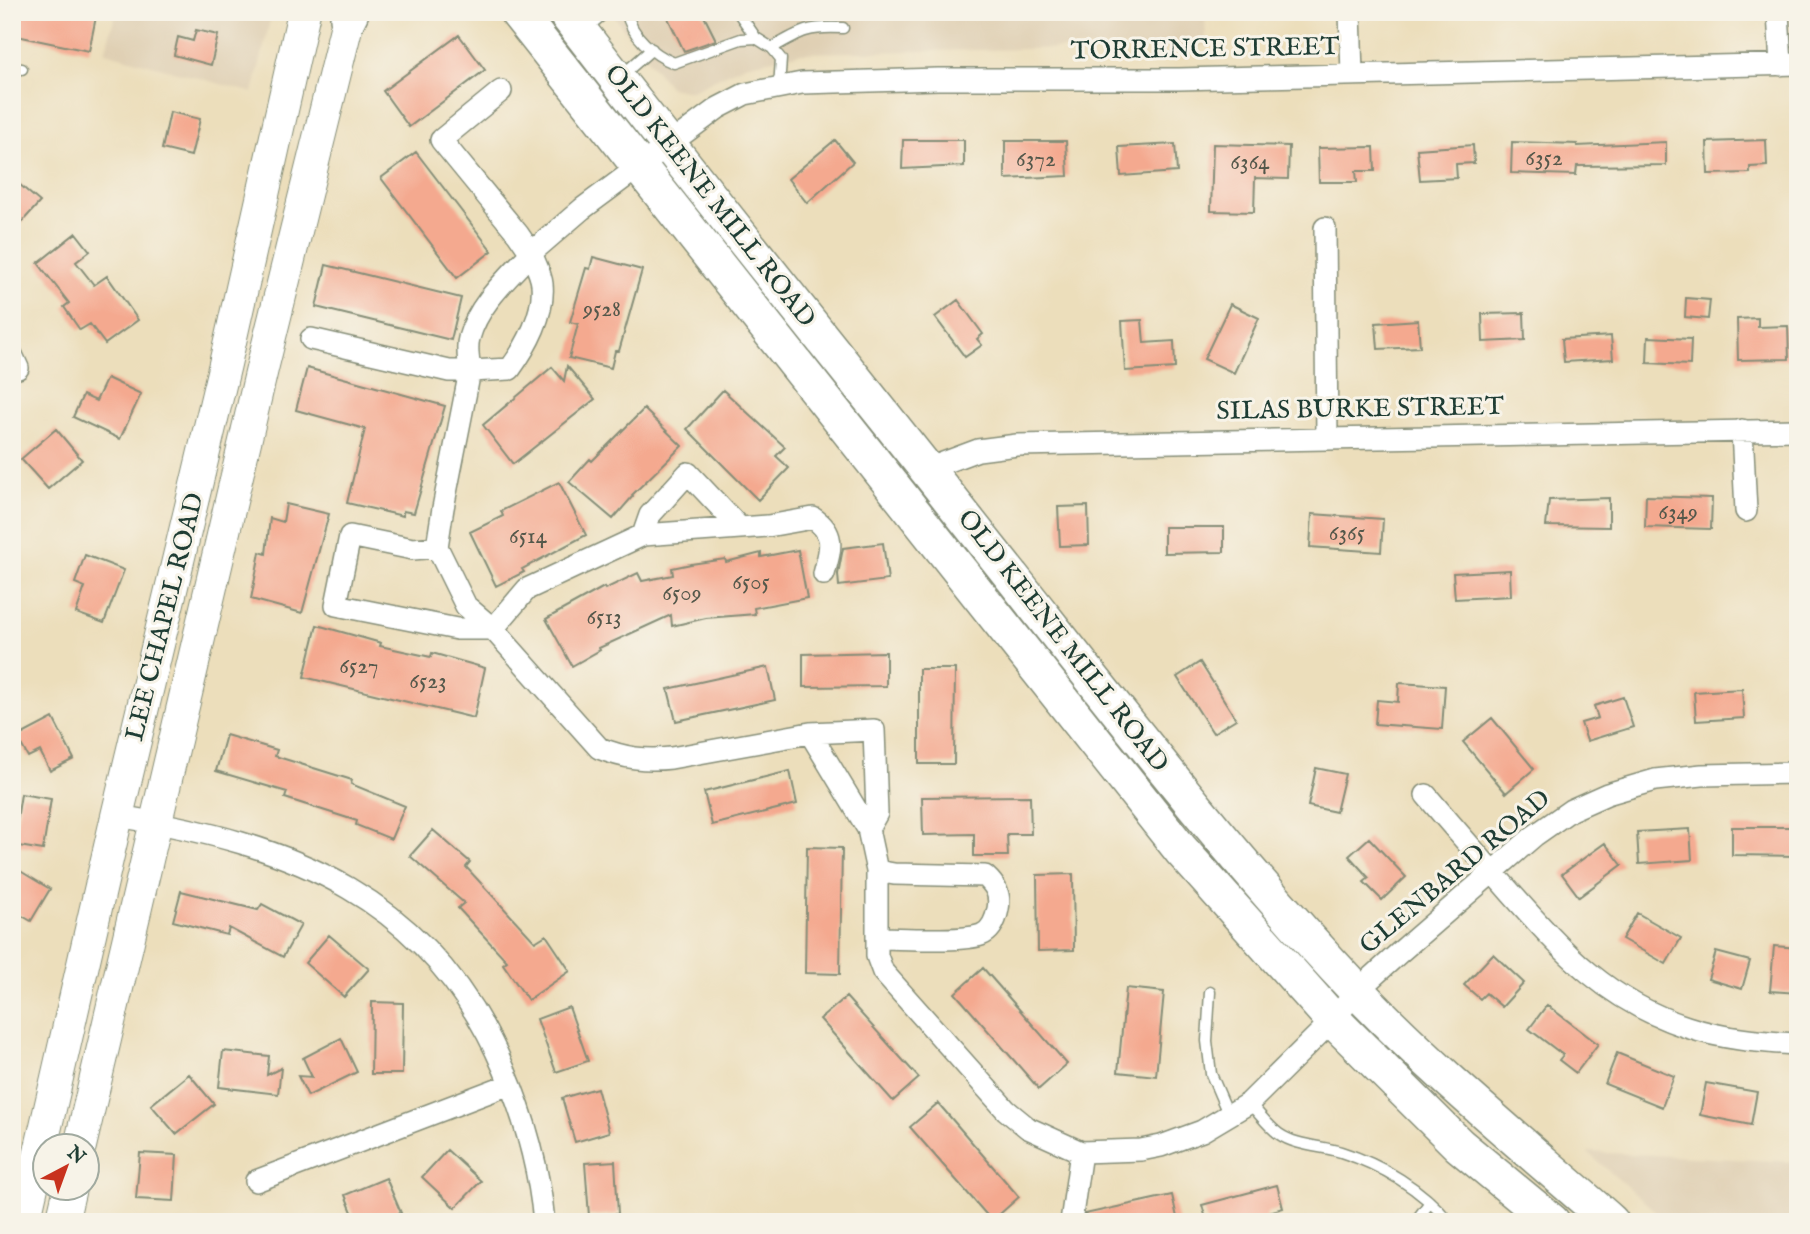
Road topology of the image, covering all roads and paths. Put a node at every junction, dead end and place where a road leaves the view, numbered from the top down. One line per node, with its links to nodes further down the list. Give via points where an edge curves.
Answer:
1 (304, 12): 37 (main road, LEE CHAPEL ROAD)
2 (517, 12): 19 (main road, OLD KEENE MILL ROAD)
3 (626, 12): 12 (lane)
4 (738, 12): 10 (lane)
5 (1350, 12): 14 (street)
6 (1778, 12): 13 (street)
7 (350, 14): 38 (main road, LEE CHAPEL ROAD)
8 (584, 19): 15 (main road, OLD KEENE MILL ROAD)
9 (843, 28): 11 (lane, via 803,30)
10 (756, 37): 11 (lane); 12 (lane, via 674,63)
11 (772, 48): 16 (lane, via 781,59)
12 (652, 49): 15 (lane)
13 (1789, 65): 14 (street, TORRENCE STREET)
14 (1352, 74): 16 (street, TORRENCE STREET, via 938,79)
15 (618, 79): 18 (main road, OLD KEENE MILL ROAD)
16 (779, 86): 18 (street, TORRENCE STREET, via 744,94)
17 (500, 91): 21 (street, via 441,140)
18 (668, 145): 19 (street, TORRENCE STREET); 27 (main road, OLD KEENE MILL ROAD)
19 (638, 167): 21 (street, TORRENCE STREET); 45 (main road, OLD KEENE MILL ROAD, via 1181,850)
20 (1325, 228): 26 (street)
21 (531, 253): 23 (street, TORRENCE STREET, via 478,316 468,340); 23 (street, via 542,281 542,305 521,354 510,369)
22 (312, 339): 23 (street, via 449,371)
23 (470, 371): 31 (street, TORRENCE STREET)
24 (1798, 429): 25 (street, SILAS BURKE STREET)
25 (1742, 430): 26 (street, SILAS BURKE STREET); 28 (street)
26 (1327, 437): 27 (street, SILAS BURKE STREET, via 1017,445 978,450)
27 (927, 469): 43 (main road, OLD KEENE MILL ROAD, via 1176,785)
28 (1746, 511)
29 (740, 528): 30 (street); 30 (street, via 688,473 650,516); 32 (street, via 813,518 828,534)
30 (643, 535): 33 (street, via 527,589)
31 (438, 547): 33 (street, via 466,606); 33 (street, via 413,549 350,536 336,605 457,629)
32 (824, 574)
33 (493, 629): 34 (street, via 599,748 622,757 671,758)
34 (810, 733): 39 (street); 39 (street, via 874,730 877,813)
35 (1798, 773): 41 (street, GLENBARD ROAD, via 1655,780 1606,794 1561,817)
36 (1426, 795): 41 (street)
37 (117, 816): 38 (street); 56 (main road, LEE CHAPEL ROAD)
38 (155, 822): 47 (street, via 296,861 385,910 446,969 491,1039); 50 (main road, LEE CHAPEL ROAD)
39 (868, 829): 40 (street)
40 (877, 871): 42 (street); 42 (street, via 985,876 995,885 1000,900 995,922 983,935)
41 (1492, 872): 43 (street, GLENBARD ROAD); 46 (street, via 1560,948 1626,1000 1686,1027 1719,1036)
42 (877, 938): 51 (street, via 883,972 1006,1110 1028,1128)
43 (1357, 991): 45 (street, GLENBARD ROAD); 64 (main road, OLD KEENE MILL ROAD)
44 (1210, 992): 49 (lane, via 1207,1041 1211,1074)
45 (1333, 1020): 48 (street, GLENBARD ROAD); 52 (main road, OLD KEENE MILL ROAD)
46 (1798, 1044)
47 (510, 1084): 53 (street); 58 (street, via 535,1160)
48 (1249, 1103): 49 (street, GLENBARD ROAD); 55 (lane, via 1280,1135 1341,1152 1389,1172)
49 (1229, 1116): 51 (street, GLENBARD ROAD, via 1161,1146)
50 (83, 1132)
51 (1082, 1152): 59 (street)
52 (1489, 1168): 62 (main road); 63 (main road, OLD KEENE MILL ROAD)
53 (256, 1181)
54 (67, 1202): 57 (main road)
55 (1430, 1202): 60 (lane); 61 (lane)
56 (24, 1222)
57 (62, 1222)
58 (544, 1222)
59 (1071, 1222)
60 (1415, 1222)
61 (1449, 1222)
62 (1534, 1222)
63 (1552, 1222)
64 (1611, 1222)

